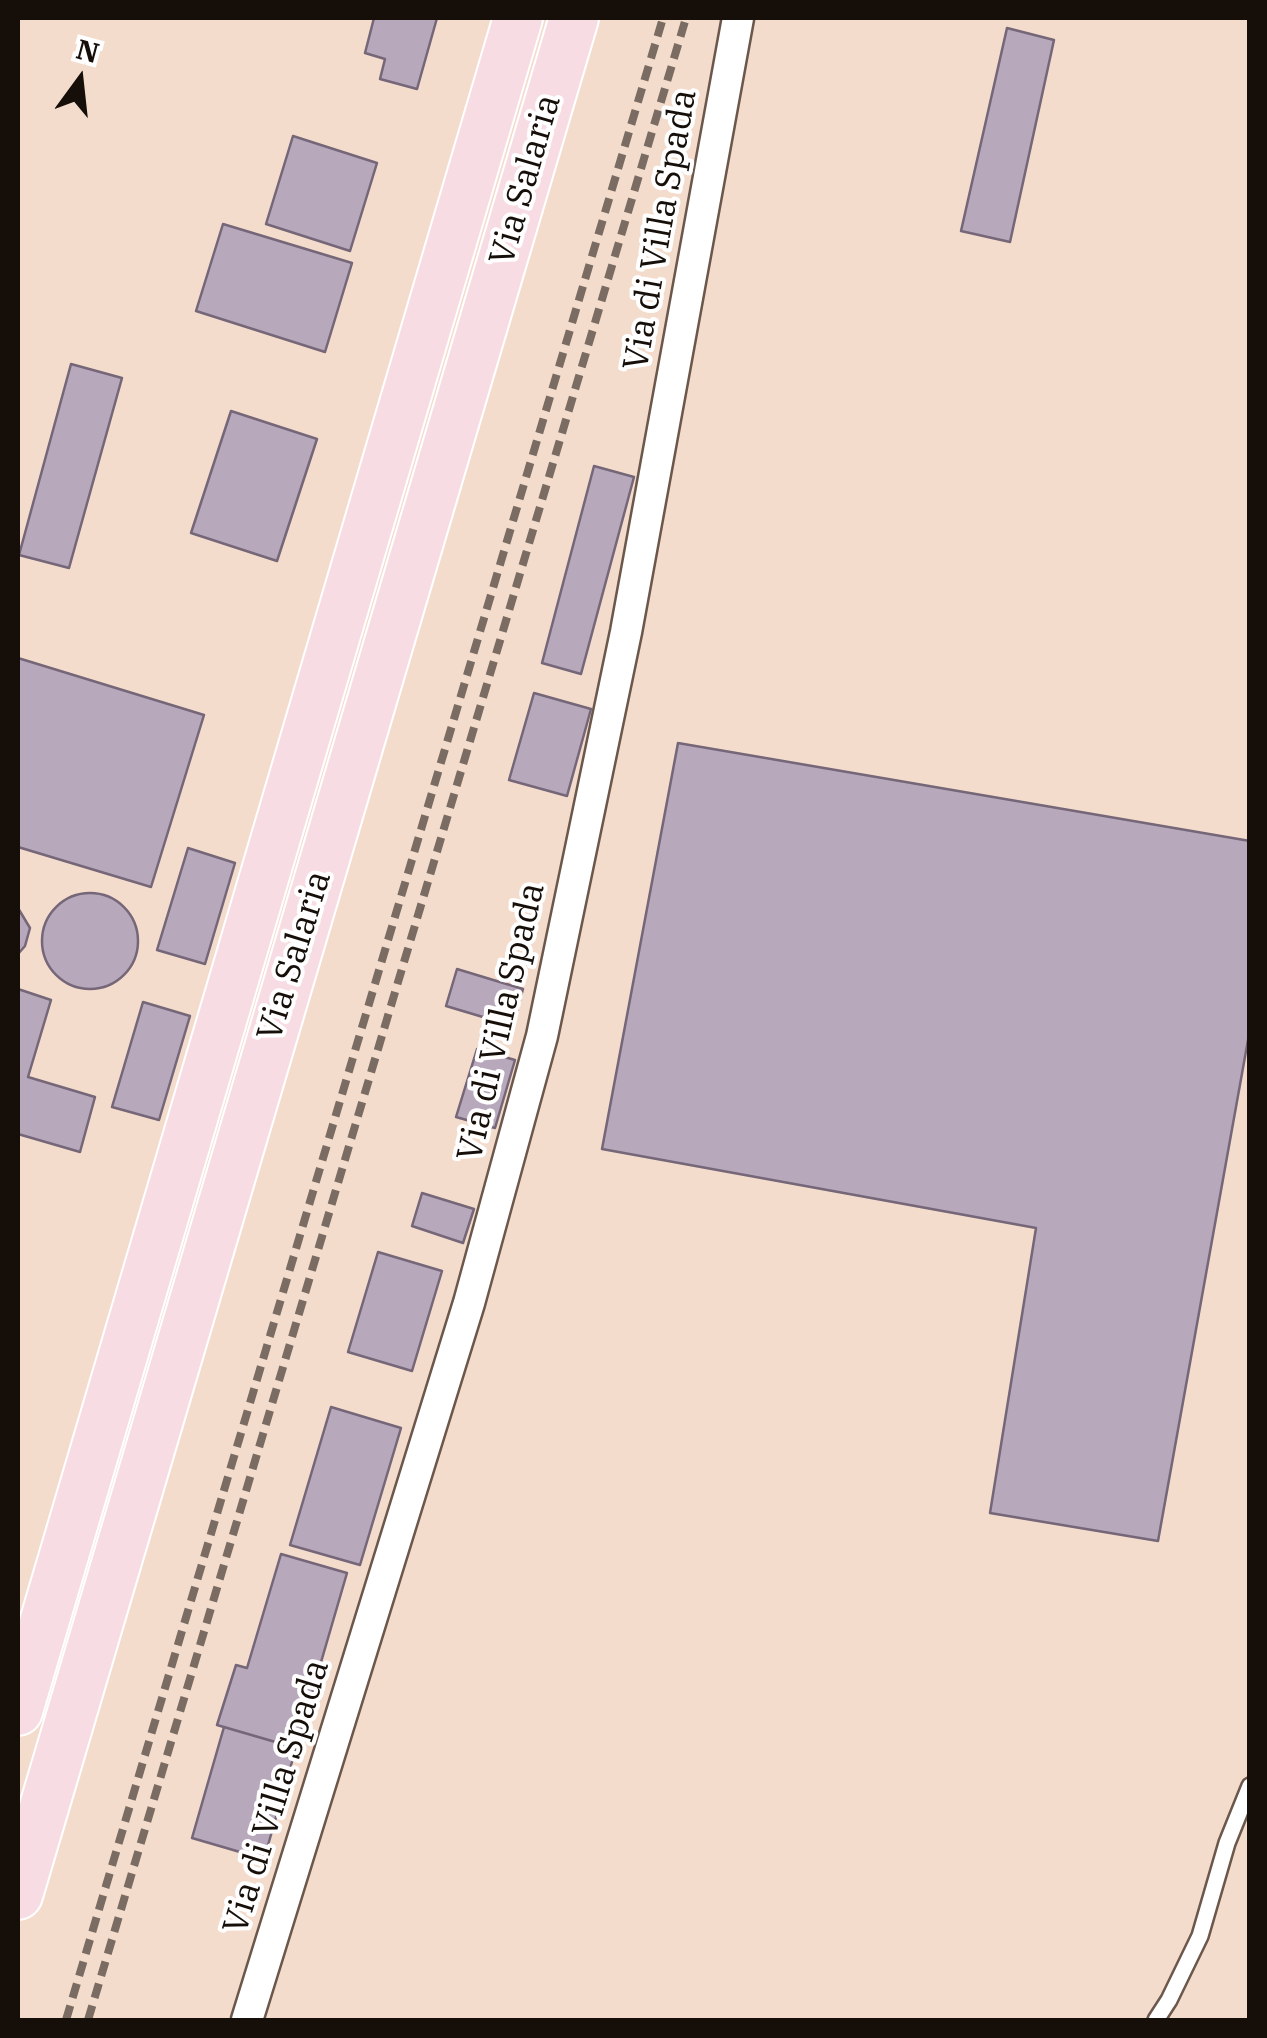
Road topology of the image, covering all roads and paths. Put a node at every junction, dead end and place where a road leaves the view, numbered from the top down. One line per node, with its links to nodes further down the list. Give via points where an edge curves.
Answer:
1 (518, 18): 4 (main road, Via Salaria)
2 (574, 18): 6 (main road, Via Salaria)
3 (738, 18): 7 (street, Via di Villa Spada, via 626,632 542,1036 468,1303)
4 (18, 1711)
5 (1250, 1786): 8 (lane, via 1200,1936)
6 (18, 1896)
7 (247, 2020)
8 (1156, 2020)

